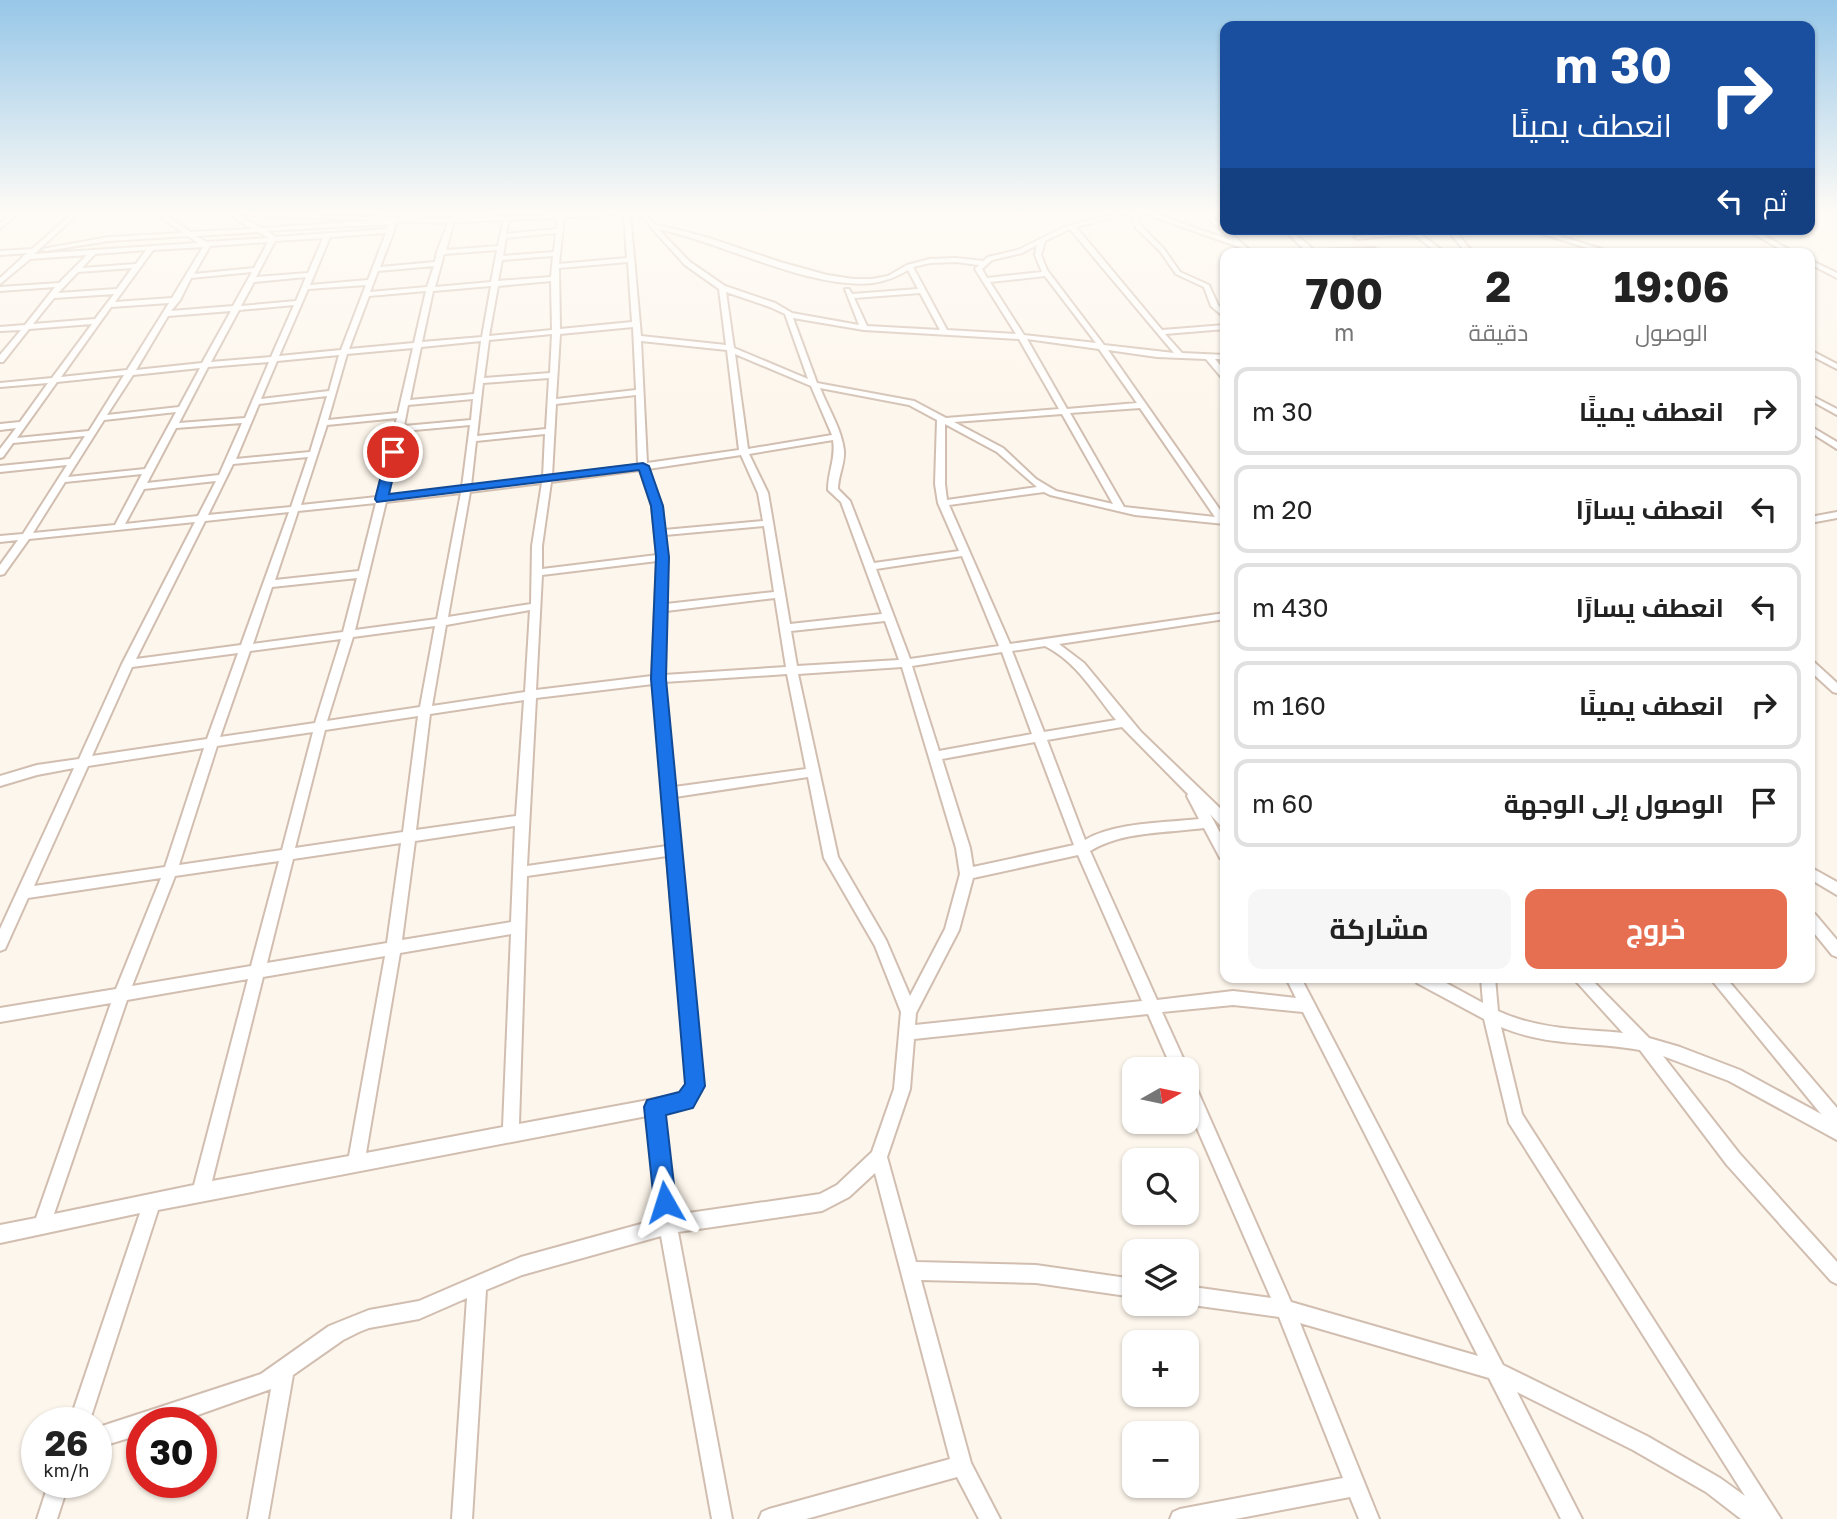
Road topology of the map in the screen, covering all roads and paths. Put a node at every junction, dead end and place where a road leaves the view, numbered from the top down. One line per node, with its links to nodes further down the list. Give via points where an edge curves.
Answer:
1 (125, 284): 24 (street)
2 (186, 284): 29 (street)
3 (248, 284): 32 (street)
4 (307, 284): 20 (street)
5 (347, 284): 20 (street)
6 (371, 284): 26 (street)
7 (432, 284): 23 (street)
8 (506, 284): 19 (street)
9 (554, 284): 43 (street)
10 (633, 284): 41 (street)
11 (717, 284): 21 (street)
12 (845, 284): 28 (street)
13 (919, 284): 25 (street)
14 (987, 284): 45 (street)
15 (1054, 284): 49 (street)
16 (1120, 284): 44 (street)
17 (1200, 284): 33 (street, via 1210,289)
18 (61, 285): 22 (street); 27 (street)
19 (495, 285): 23 (street); 46 (street)
20 (306, 287): 30 (street)
21 (722, 287): 35 (street); 48 (street)
22 (0, 289)
23 (430, 290): 26 (street); 47 (street)
24 (120, 291): 27 (street); 31 (street)
25 (923, 291): 28 (street); 42 (street)
26 (368, 294): 50 (street)
27 (52, 296): 37 (street)
28 (850, 296): 39 (street)
29 (176, 300): 31 (street); 34 (street)
30 (297, 303): 32 (street); 55 (street)
31 (109, 305): 36 (street)
32 (235, 308): 34 (street); 57 (street)
33 (1220, 311)
34 (167, 314): 60 (street)
35 (790, 315): 39 (street); 65 (street)
36 (98, 321): 37 (street); 62 (street)
37 (29, 326): 40 (street); 56 (street)
38 (1220, 327): 44 (street)
39 (864, 328): 42 (street)
40 (0, 329)
41 (637, 331): 43 (street); 48 (street); 66 (street)
42 (944, 331): 45 (street)
43 (556, 332): 46 (street); 61 (street)
44 (1161, 332): 52 (street)
45 (1021, 336): 49 (street); 75 (street)
46 (485, 339): 47 (street); 63 (street)
47 (417, 345): 50 (street); 74 (street)
48 (728, 348): 65 (street); 95 (street)
49 (1103, 348): 52 (street); 72 (street)
50 (344, 352): 55 (street); 67 (street)
51 (1815, 355): 58 (street)
52 (1180, 356): 53 (street)
53 (1209, 357): 54 (street); 59 (street)
54 (1220, 357)
55 (275, 358): 57 (street); 71 (street)
56 (0, 360)
57 (206, 365): 60 (street); 73 (street)
58 (1837, 367)
59 (1220, 370)
60 (131, 371): 62 (street); 77 (street)
61 (554, 375): 63 (street); 70 (street)
62 (55, 379): 64 (street); 82 (street)
63 (481, 381): 68 (street)
64 (0, 385)
65 (814, 385): 79 (street, via 911,403); 90 (street)
66 (641, 392): 70 (street); 100 (street)
67 (331, 393): 71 (street); 80 (street)
68 (478, 396): 74 (street); 81 (street)
69 (1815, 400): 76 (street)
70 (552, 401): 86 (street)
71 (256, 402): 78 (street)
72 (1143, 405): 75 (street); 114 (street)
73 (181, 409): 77 (street); 83 (street)
74 (403, 409): 80 (street); 85 (street)
75 (1063, 411): 79 (street); 111 (street)
76 (1837, 412)
77 (101, 418): 88 (street)
78 (248, 420): 83 (street); 98 (street)
79 (941, 421): 108 (street, via 1000,450); 110 (street)
80 (324, 422): 96 (street)
81 (475, 422): 85 (street); 92 (street)
82 (24, 424): 84 (street); 93 (street)
83 (174, 426): 102 (street)
84 (0, 427)
85 (399, 429): 109 (street)
86 (549, 431): 92 (street); 104 (street)
87 (1815, 432): 91 (street)
88 (90, 433): 93 (street); 99 (street)
89 (1837, 436): 91 (street)
90 (837, 438): 95 (street); 126 (street, via 840,454 833,490 845,501)
91 (1824, 438): 94 (street)
92 (474, 439): 107 (street)
93 (11, 441): 97 (street)
94 (1837, 446)
95 (744, 452): 100 (street); 119 (street, via 763,493)
96 (314, 454): 98 (street); 112 (street)
97 (0, 455)
98 (230, 462): 103 (street)
99 (72, 463): 101 (street); 105 (street)
100 (643, 466): 104 (street); 121 (street, via 657,506)
101 (0, 469)
102 (149, 471): 105 (street); 106 (street)
103 (223, 477): 106 (street); 116 (street)
104 (547, 479): 107 (street); 128 (street)
105 (61, 480): 122 (street)
106 (142, 486): 120 (street)
107 (466, 489): 109 (street); 136 (street)
108 (1044, 489): 110 (street); 111 (street)
109 (382, 499): 112 (street); 129 (street)
110 (943, 503): 124 (street)
111 (1120, 508): 118 (street)
112 (296, 509): 116 (street); 130 (street)
113 (1815, 509): 115 (street)
114 (1220, 515)
115 (1833, 516): 117 (street)
116 (200, 519): 120 (street); 143 (street)
117 (1815, 519)
118 (1220, 521)
119 (768, 523): 121 (street); 131 (street)
120 (118, 528): 122 (street)
121 (660, 533): 125 (street)
122 (26, 536): 123 (street); 127 (street)
123 (0, 539)
124 (965, 553): 126 (street); 141 (street)
125 (662, 557): 128 (street); 133 (street)
126 (870, 567): 134 (street)
127 (0, 572)
128 (536, 573): 132 (street)
129 (362, 574): 130 (street); 138 (street)
130 (270, 584): 140 (street)
131 (780, 594): 133 (street); 137 (street)
132 (536, 606): 136 (street); 148 (street)
133 (662, 608): 146 (street)
134 (888, 617): 137 (street); 142 (street)
135 (1220, 617): 139 (street)
136 (441, 622): 138 (street); 149 (street)
137 (786, 628): 145 (street)
138 (348, 635): 140 (street); 151 (street)
139 (1046, 642): 141 (street); 150 (street, via 1068,653)
140 (247, 648): 143 (street); 153 (street)
141 (1005, 648): 142 (street); 152 (street)
142 (905, 663): 145 (street); 154 (street)
143 (128, 664): 155 (street)
144 (1815, 669): 147 (street)
145 (792, 672): 146 (street); 156 (street)
146 (658, 679): 148 (street); 159 (street)
147 (1837, 688)
148 (530, 695): 149 (street); 161 (street)
149 (425, 711): 151 (street); 163 (street)
150 (1126, 722): 152 (street); 158 (street)
151 (320, 726): 153 (street); 167 (street)
152 (1040, 738): 154 (street); 166 (street)
153 (212, 743): 155 (street); 168 (street)
154 (934, 755): 170 (street)
155 (85, 762): 157 (street); 173 (street)
156 (814, 772): 159 (street); 188 (street, via 831,858 881,944)
157 (0, 781)
158 (1186, 784): 160 (street); 162 (street)
159 (668, 793): 165 (street)
160 (1220, 816)
161 (522, 820): 163 (street); 169 (street)
162 (1208, 824): 164 (street); 166 (street, via 1118,833)
163 (409, 835): 167 (street); 177 (street)
164 (1220, 845)
165 (672, 849): 169 (street); 194 (street, via 695,1086 686,1101)
166 (1083, 849): 170 (street); 186 (street)
167 (288, 854): 168 (street); 179 (street)
168 (171, 870): 173 (street); 185 (street)
169 (520, 872): 175 (street)
170 (967, 874): 188 (street, via 952,930)
171 (1815, 875): 172 (street)
172 (1837, 889)
173 (24, 893): 176 (street)
174 (1815, 924): 178 (street)
175 (517, 927): 177 (street); 198 (street)
176 (0, 945)
177 (394, 947): 179 (street); 200 (street)
178 (1837, 951)
179 (260, 972): 185 (street); 201 (street)
180 (1296, 983): 187 (street)
181 (1431, 983): 190 (street)
182 (1488, 983): 190 (street)
183 (1585, 983): 192 (street)
184 (1721, 983): 196 (street)
185 (121, 995): 189 (street); 203 (street)
186 (1152, 1004): 187 (street, via 1233,998); 191 (street); 193 (street)
187 (1307, 1006): 212 (street)
188 (909, 1012): 191 (street)
189 (0, 1015)
190 (1491, 1015): 192 (street, via 1553,1037); 229 (street, via 1515,1117)
191 (908, 1033): 199 (street, via 902,1089)
192 (1645, 1045): 197 (street, via 1740,1077); 207 (street, via 1733,1160)
193 (1175, 1057)
194 (654, 1107): 198 (street); 204 (street)
195 (1199, 1113): 211 (street)
196 (1837, 1120)
197 (1837, 1132)
198 (511, 1133): 200 (street)
199 (879, 1157): 204 (street, via 844,1191 822,1202); 206 (street)
200 (356, 1163): 201 (street)
201 (201, 1192): 202 (street)
202 (152, 1202): 203 (street); 214 (street)
203 (42, 1224): 205 (street)
204 (668, 1225): 208 (street, via 521,1266); 222 (street)
205 (0, 1234)
206 (910, 1271): 209 (street, via 1036,1274); 216 (street)
207 (1837, 1275)
208 (477, 1286): 213 (street, via 418,1310 354,1325); 221 (street)
209 (1122, 1286)
210 (1199, 1297): 211 (street)
211 (1285, 1309): 212 (street); 217 (street)
212 (1493, 1370): 227 (street); 228 (street, via 1640,1443 1713,1485)
213 (284, 1371): 215 (street, via 246,1391); 220 (street)
214 (84, 1407)
215 (194, 1407)
216 (962, 1466): 223 (street); 224 (street)
217 (1356, 1486): 225 (street); 226 (street)
218 (54, 1498): 219 (street)
219 (47, 1519)
220 (258, 1519)
221 (461, 1519)
222 (722, 1519)
223 (769, 1519)
224 (990, 1519)
225 (1180, 1519)
226 (1369, 1519)
227 (1572, 1519)
228 (1758, 1519)
229 (1771, 1519)

